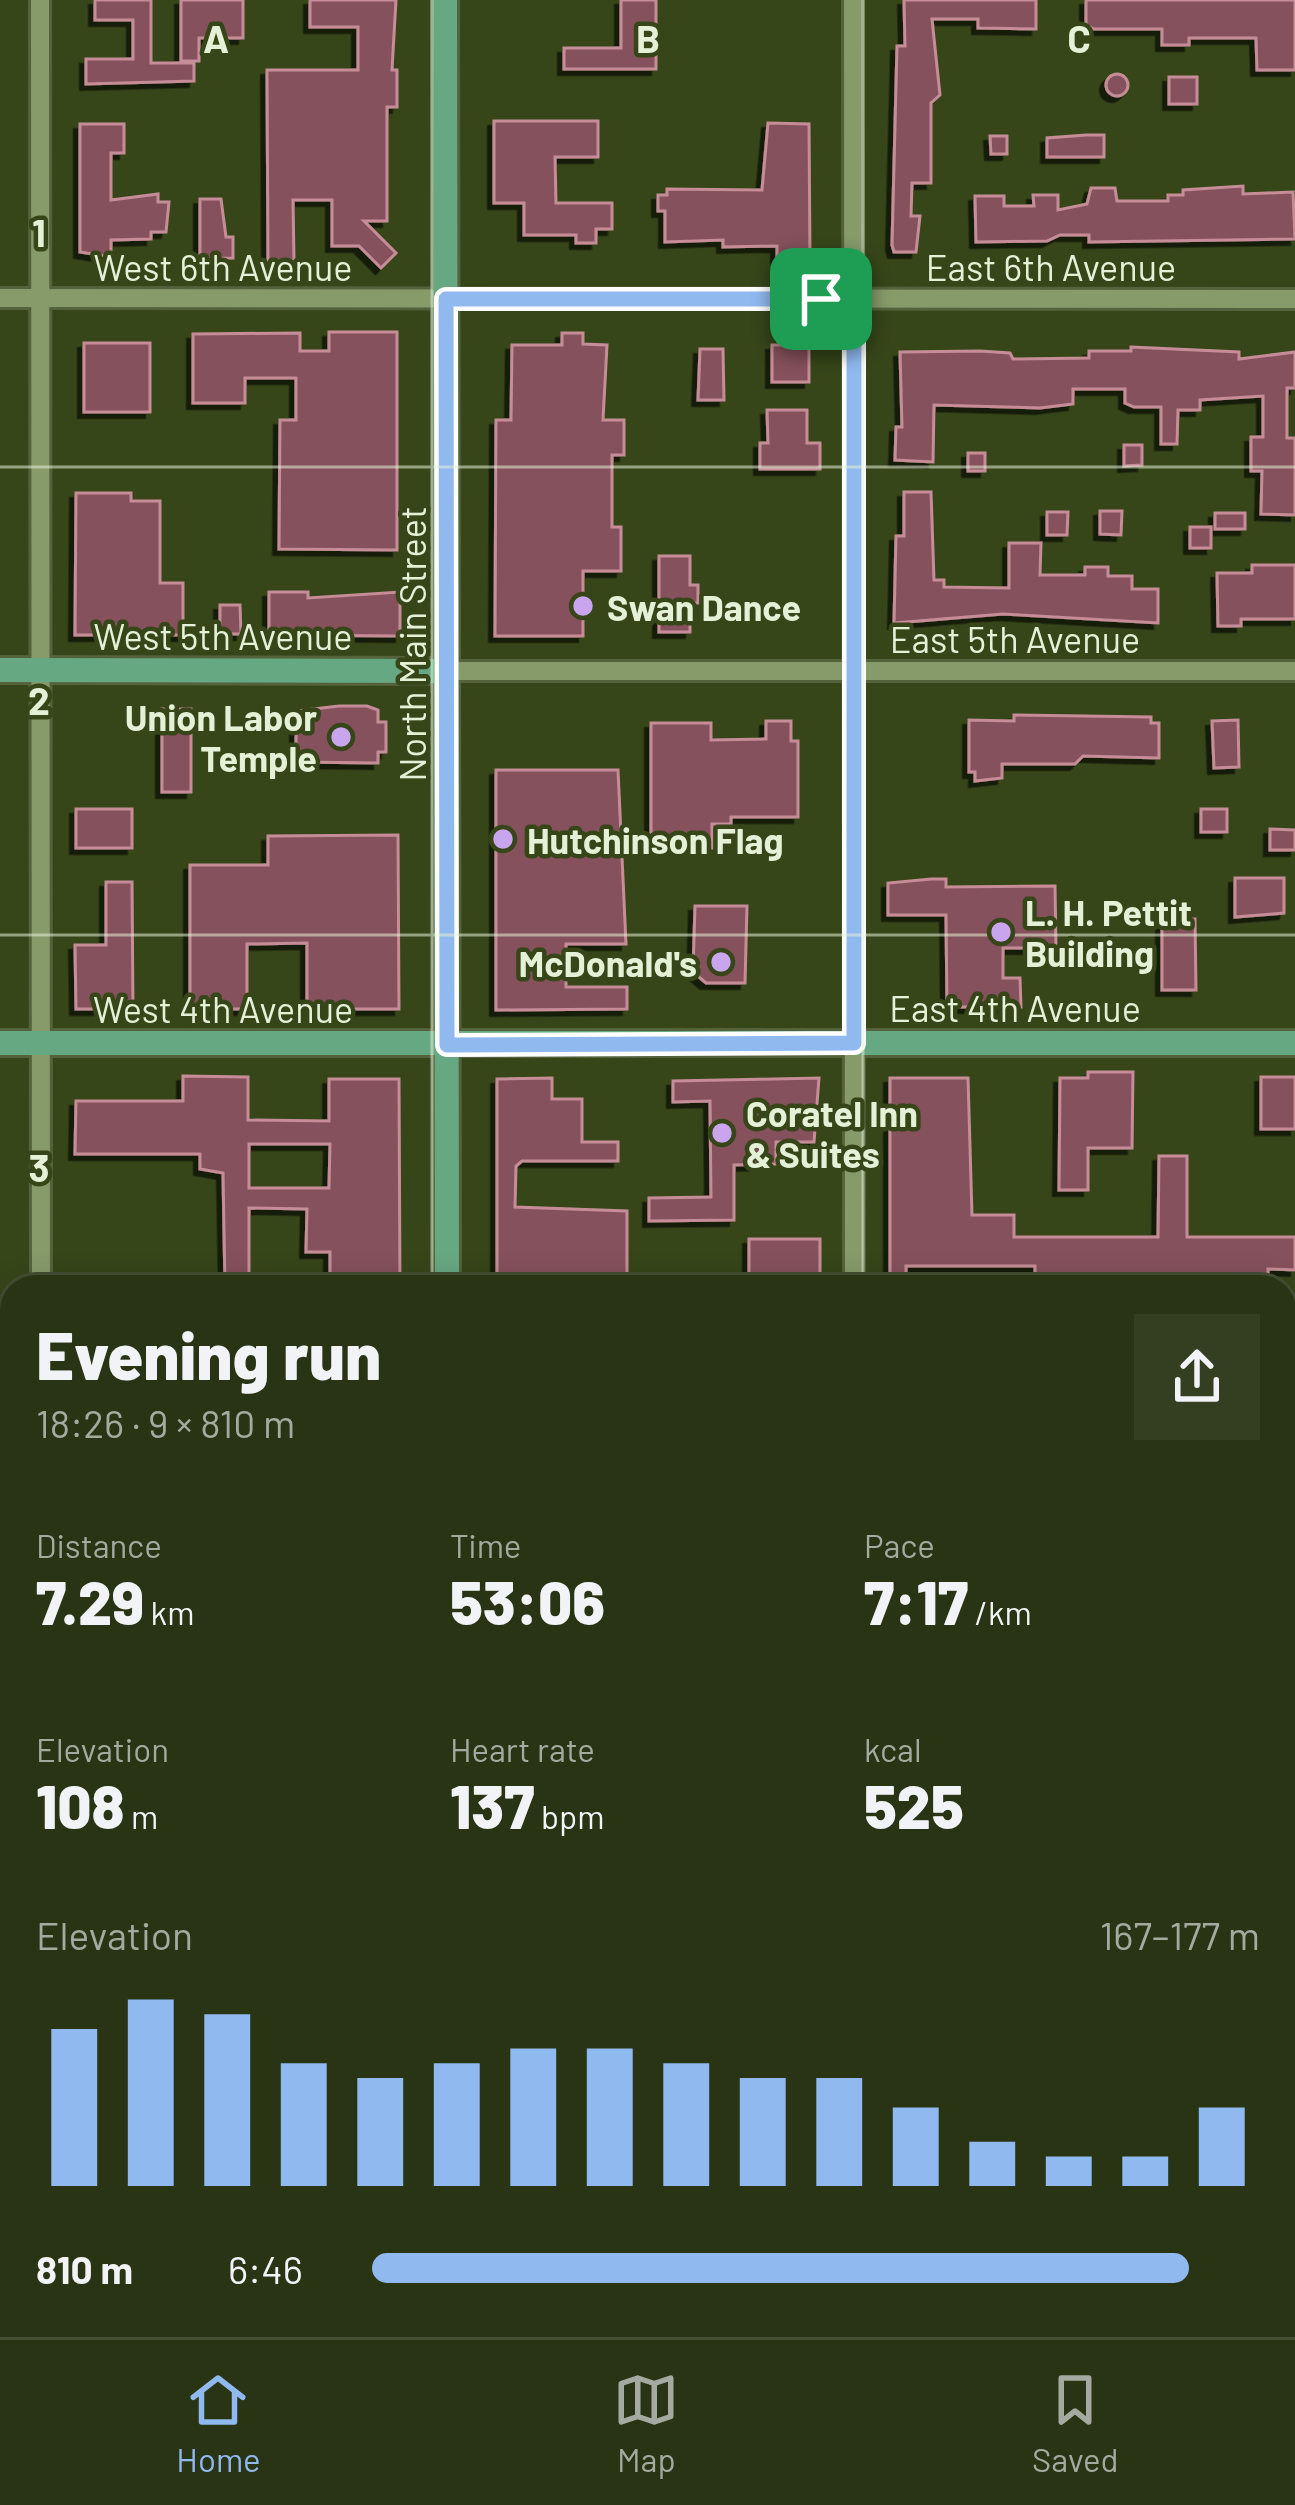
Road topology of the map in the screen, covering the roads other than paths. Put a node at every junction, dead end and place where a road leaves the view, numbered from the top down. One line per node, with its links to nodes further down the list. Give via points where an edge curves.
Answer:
1 (40, 0): 5 (street)
2 (445, 0): 6 (main road, North Main Street)
3 (853, 0): 7 (street)
4 (0, 298): 5 (street, West 6th Avenue)
5 (39, 298): 6 (street, West 6th Avenue); 10 (street)
6 (446, 299): 7 (street, East 6th Avenue); 11 (main road, North Main Street)
7 (854, 299): 8 (street, East 6th Avenue); 12 (street)
8 (1295, 299)
9 (0, 670): 10 (main road, West 5th Avenue)
10 (41, 670): 11 (main road, West 5th Avenue); 17 (street)
11 (447, 671): 12 (street, East 5th Avenue); 18 (main road, North Main Street)
12 (854, 671): 13 (street, East 5th Avenue); 15 (street)
13 (1295, 671)
14 (0, 1043): 17 (main road, West 4th Avenue)
15 (854, 1043): 16 (main road, East 4th Avenue); 18 (main road, East 4th Avenue); 21 (street)
16 (1295, 1043)
17 (41, 1044): 18 (main road, West 4th Avenue); 19 (street)
18 (447, 1045): 20 (main road, North Main Street)
19 (41, 1275)
20 (447, 1275)
21 (854, 1275)

